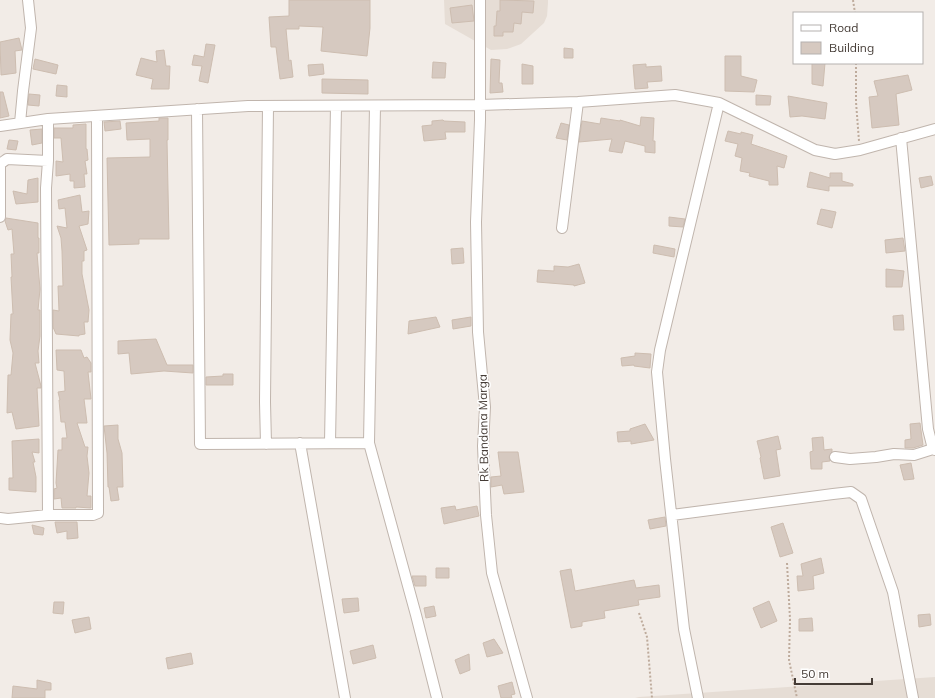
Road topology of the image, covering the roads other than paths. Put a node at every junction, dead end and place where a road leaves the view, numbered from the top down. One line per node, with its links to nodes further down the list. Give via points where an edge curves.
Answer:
1 (28, 0): 12 (street, via 31,28)
2 (480, 0): 5 (street, Rk Bandana Marga)
3 (578, 102): 4 (street, via 675,95); 5 (street); 18 (street)
4 (719, 103): 15 (street, via 815,150 835,154 860,150); 25 (street, via 660,350 657,372)
5 (480, 105): 8 (street); 30 (street, Rk Bandana Marga, via 476,222 478,332 485,406 486,515 492,573)
6 (268, 106): 7 (street); 9 (street); 22 (street, via 264,402)
7 (336, 106): 8 (street); 20 (street)
8 (375, 106): 21 (street)
9 (197, 109): 10 (street); 22 (street, via 200,444)
10 (97, 116): 11 (street); 26 (street, via 98,513)
11 (48, 119): 12 (street); 16 (street)
12 (20, 122): 13 (street)
13 (0, 126)
14 (935, 129): 15 (street)
15 (901, 138): 23 (street, via 928,429)
16 (48, 160): 17 (street, via 7,159 0,164); 26 (street)
17 (0, 217)
18 (562, 228)
19 (300, 443): 20 (street); 22 (street); 28 (street)
20 (330, 443): 21 (street)
21 (370, 443): 29 (street)
22 (266, 444)
23 (934, 450): 24 (street, via 914,455 894,454 850,459)
24 (835, 457)
25 (672, 515): 31 (street, via 684,629); 32 (street, via 852,492 861,499 893,592)
26 (48, 516): 27 (street)
27 (0, 518)
28 (345, 698)
29 (437, 698)
30 (527, 698)
31 (698, 698)
32 (913, 698)

